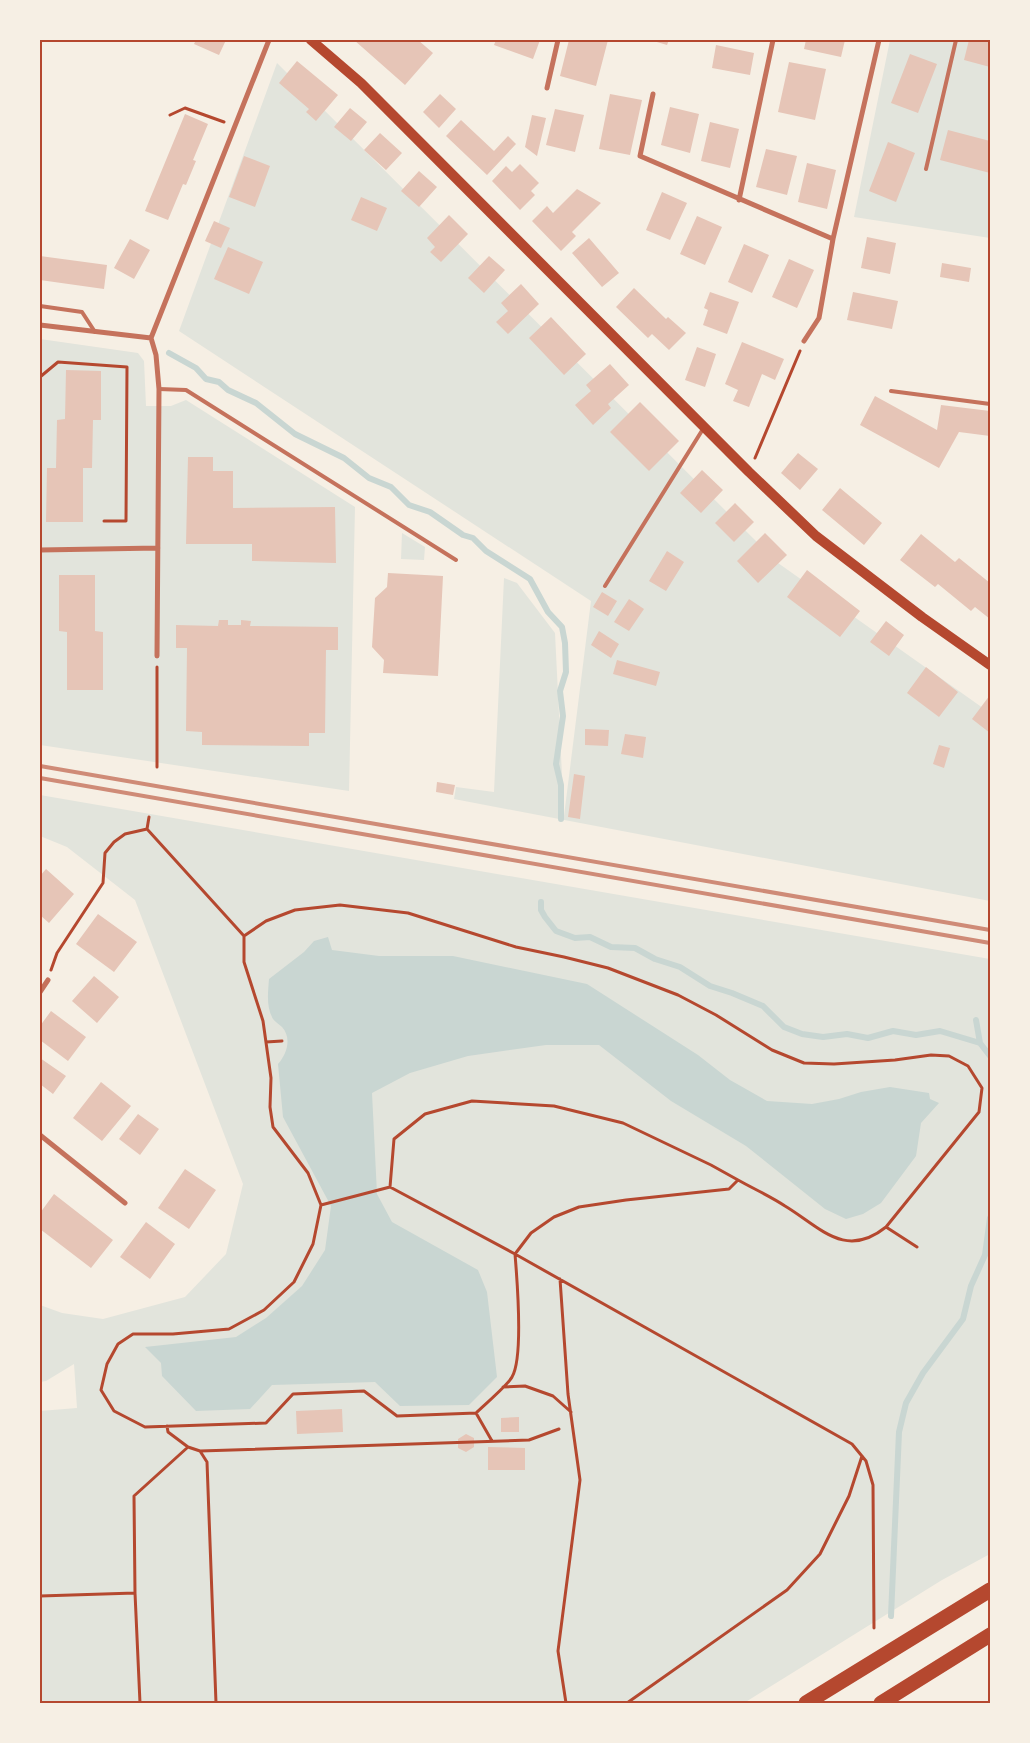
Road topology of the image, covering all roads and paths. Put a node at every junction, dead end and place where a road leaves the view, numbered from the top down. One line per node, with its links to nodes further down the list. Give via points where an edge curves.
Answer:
1 (269, 40): 10 (street)
2 (311, 40): 23 (main road, via 361,83)
3 (558, 40): 7 (street)
4 (773, 40): 12 (street)
5 (879, 40): 13 (street)
6 (956, 40): 11 (lane)
7 (547, 88)
8 (653, 94): 12 (street, via 640,156)
9 (170, 115): 10 (path, via 185,108)
10 (234, 126): 17 (street)
11 (926, 169)
12 (739, 200): 13 (street)
13 (833, 239): 18 (street, via 819,318)
14 (40, 306): 16 (lane, via 82,312)
15 (40, 324): 16 (street)
16 (95, 332): 17 (street)
17 (151, 338): 20 (street)
18 (804, 341): 24 (path)
19 (40, 377): 25 (path, via 58,362 128,368 126,521)
20 (159, 389): 26 (street); 28 (lane, via 186,390)
21 (891, 391): 22 (lane)
22 (990, 404)
23 (704, 427): 24 (main road); 29 (lane)
24 (749, 472): 31 (main road, via 816,536)
25 (104, 521)
26 (158, 548): 27 (street); 30 (street)
27 (40, 550)
28 (456, 560)
29 (605, 586)
30 (158, 656): 32 (path)
31 (990, 665)
32 (157, 766)
33 (149, 817): 34 (path)
34 (146, 830): 35 (path); 36 (path, via 125,834 105,853 103,883 57,953)
35 (244, 936): 39 (path, via 244,962 263,1021); 45 (path, via 266,921 295,910 340,905 408,913 516,948 608,968 678,995 716,1014 772,1050 804,1063 949,1056 968,1066 982,1088 979,1112)
36 (48, 980): 37 (street)
37 (40, 992)
38 (282, 1041): 39 (path)
39 (266, 1042): 44 (path, via 273,1127 308,1173)
40 (40, 1136): 43 (street)
41 (738, 1180): 42 (path, via 623,1124 554,1106 472,1101 425,1114 394,1138); 45 (path, via 831,1237 852,1242 876,1235); 47 (path, via 729,1190 579,1207 554,1217 531,1233)
42 (390, 1187): 44 (path); 47 (path)
43 (125, 1203)
44 (321, 1205): 52 (path, via 313,1244 294,1282 264,1310 229,1329 133,1334 118,1344 107,1364 101,1390 114,1411 146,1426)
45 (886, 1227): 46 (path)
46 (916, 1247)
47 (514, 1254): 48 (path); 49 (path, via 518,1284 517,1358 512,1377)
48 (560, 1279): 50 (path); 57 (path, via 852,1444)
49 (502, 1387): 50 (path, via 525,1386 553,1396); 51 (path)
50 (571, 1412): 65 (path, via 580,1480 558,1651)
51 (476, 1413): 52 (path, via 396,1416 364,1391 346,1391 293,1394 266,1423); 54 (path)
52 (167, 1426): 55 (path, via 168,1432)
53 (559, 1429): 54 (path, via 529,1440)
54 (492, 1441): 56 (path)
55 (188, 1447): 56 (path); 59 (path, via 134,1496)
56 (200, 1451): 64 (path, via 207,1462)
57 (862, 1456): 61 (path, via 873,1485); 66 (path, via 849,1496 820,1554 787,1590)
58 (990, 1590): 67 (highway)
59 (135, 1593): 60 (path); 63 (path)
60 (40, 1596)
61 (874, 1628)
62 (990, 1635): 68 (highway)
63 (140, 1703)
64 (216, 1703)
65 (566, 1703)
66 (627, 1703)
67 (806, 1703)
68 (881, 1703)

